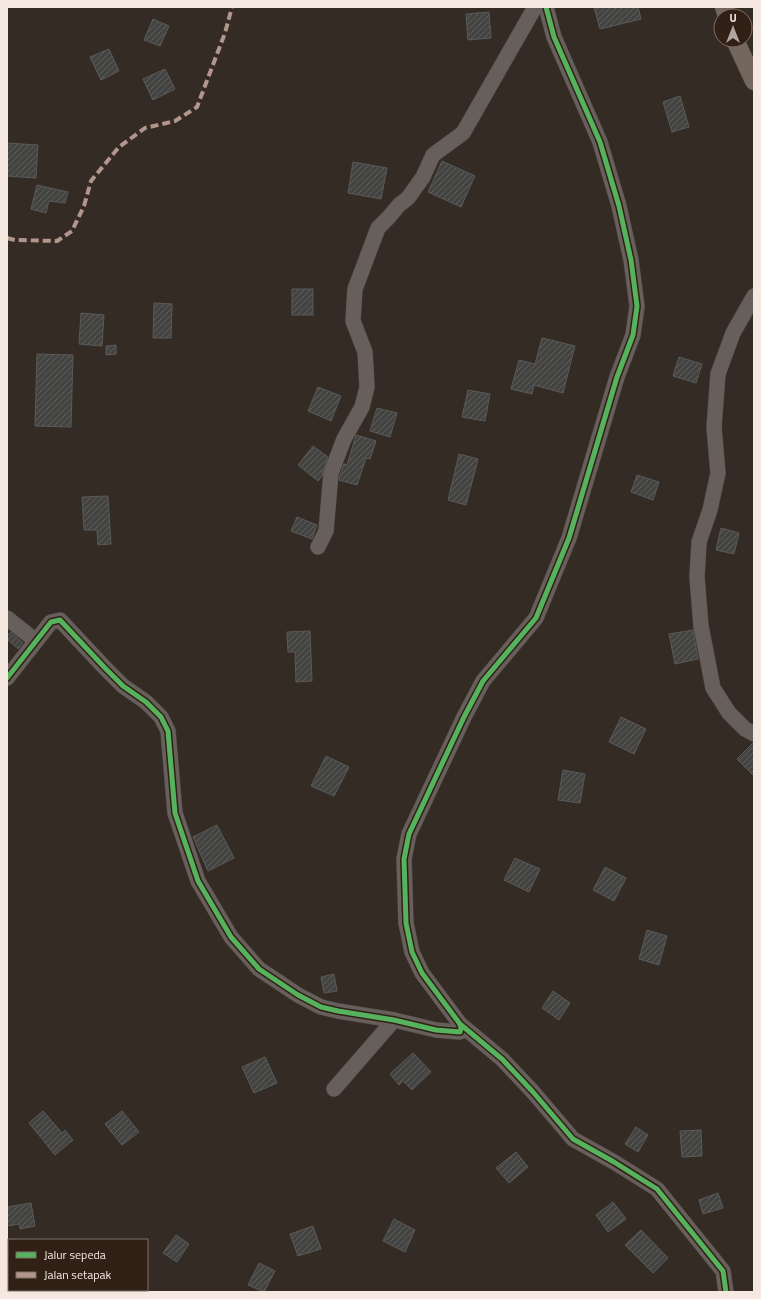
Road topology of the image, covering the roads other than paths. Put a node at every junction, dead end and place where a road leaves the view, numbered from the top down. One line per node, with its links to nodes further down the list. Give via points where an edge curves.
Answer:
1 (535, 7): 6 (street, via 462,133 433,155 423,177 408,198 378,228 355,289 353,321 365,352 367,387 362,407 344,439 331,473 326,531)
2 (546, 7): 12 (street, via 554,37 600,142 619,206 631,260 637,306 633,335 617,377 569,538 536,618 483,681 409,834 404,866 406,923 412,952 422,973)
3 (739, 48): 4 (main road)
4 (754, 81)
5 (754, 296): 10 (street, via 733,333 718,374 714,427 718,473 710,510 699,542 697,577 701,626 713,688 729,713)
6 (318, 547)
7 (7, 618): 8 (street)
8 (36, 641): 9 (street); 11 (street, via 51,622 60,620 123,686 146,702 161,717 168,731 175,813 198,881 231,937 259,969 321,1007)
9 (7, 678)
10 (754, 734)
11 (394, 1020): 12 (street, via 452,1032 460,1032); 13 (street)
12 (460, 1024): 14 (street, via 502,1059 534,1092 573,1139 657,1189 723,1271)
13 (334, 1089)
14 (726, 1292)

